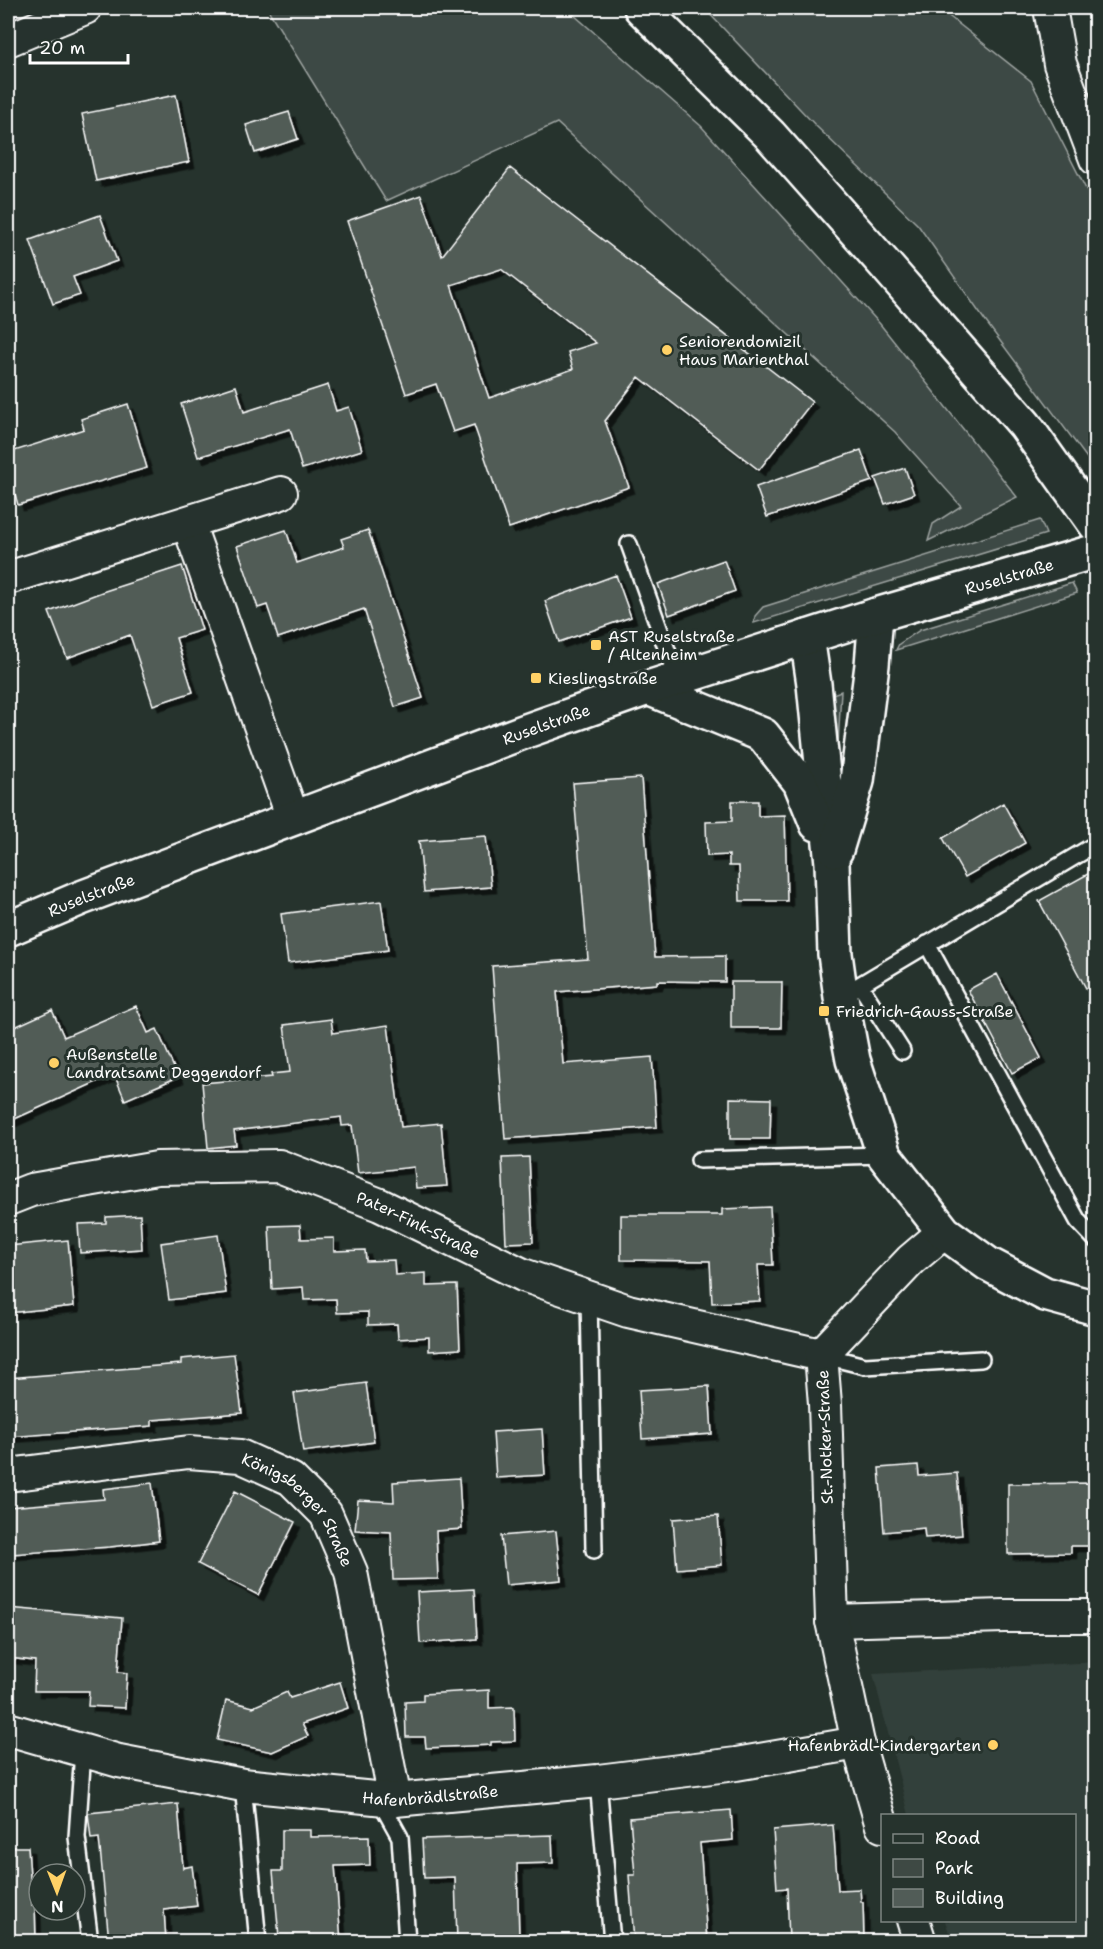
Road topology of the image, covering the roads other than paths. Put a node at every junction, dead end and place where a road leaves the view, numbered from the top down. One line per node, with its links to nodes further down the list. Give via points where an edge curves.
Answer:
1 (86, 8): 4 (street)
2 (641, 8): 8 (main road, via 770,135 1024,425)
3 (1050, 8): 5 (street, via 1060,64)
4 (8, 40)
5 (1095, 159)
6 (280, 493): 7 (street)
7 (188, 523): 11 (street); 15 (street)
8 (1095, 525)
9 (629, 544): 14 (lane)
10 (1095, 551): 12 (main road, Ruselstraße)
11 (8, 578)
12 (876, 615): 13 (main road, Ruselstraße); 17 (main road, via 857,781)
13 (807, 637): 14 (main road, Ruselstraße); 17 (main road)
14 (662, 683): 15 (main road, Ruselstraße); 17 (main road, via 763,735 800,782)
15 (293, 818): 18 (main road, Ruselstraße)
16 (1095, 844): 19 (lane)
17 (832, 863): 20 (main road, via 835,954)
18 (8, 929)
19 (927, 944): 20 (lane); 26 (lane, via 1078,1221)
20 (850, 991): 21 (lane); 22 (main road, via 853,1060)
21 (902, 1051)
22 (884, 1155): 23 (lane); 25 (main road)
23 (699, 1160)
24 (8, 1199): 27 (street, Pater-Fink-Straße, via 32,1190 157,1168 279,1166 380,1205 523,1275)
25 (944, 1232): 28 (main road, via 988,1264 1045,1294); 29 (street, St.-Notker-Straße, via 911,1260)
26 (1095, 1240)
27 (589, 1298): 29 (street, Pater-Fink-Straße, via 628,1311); 32 (lane)
28 (1095, 1308)
29 (821, 1355): 30 (lane, via 865,1365); 34 (street, St.-Notker-Straße)
30 (981, 1359)
31 (8, 1475): 40 (street, Königsberger Straße, via 189,1452 240,1456 291,1479 326,1514 351,1572)
32 (594, 1550)
33 (1095, 1616): 34 (street)
34 (832, 1622): 36 (street, St.-Notker-Straße)
35 (8, 1729): 37 (street, Hafenbrädlstraße)
36 (858, 1743): 38 (street, Hafenbrädlstraße, via 736,1764); 41 (street, St.-Notker-Straße)
37 (83, 1751): 39 (street, Hafenbrädlstraße); 43 (lane, via 77,1837)
38 (598, 1781): 40 (street, Hafenbrädlstraße); 46 (lane)
39 (243, 1785): 40 (street, Hafenbrädlstraße); 44 (lane)
40 (387, 1799): 45 (lane, via 400,1837)
41 (881, 1823)
42 (914, 1922): 47 (street)
43 (90, 1941)
44 (258, 1941)
45 (407, 1941)
46 (612, 1941)
47 (921, 1941)

